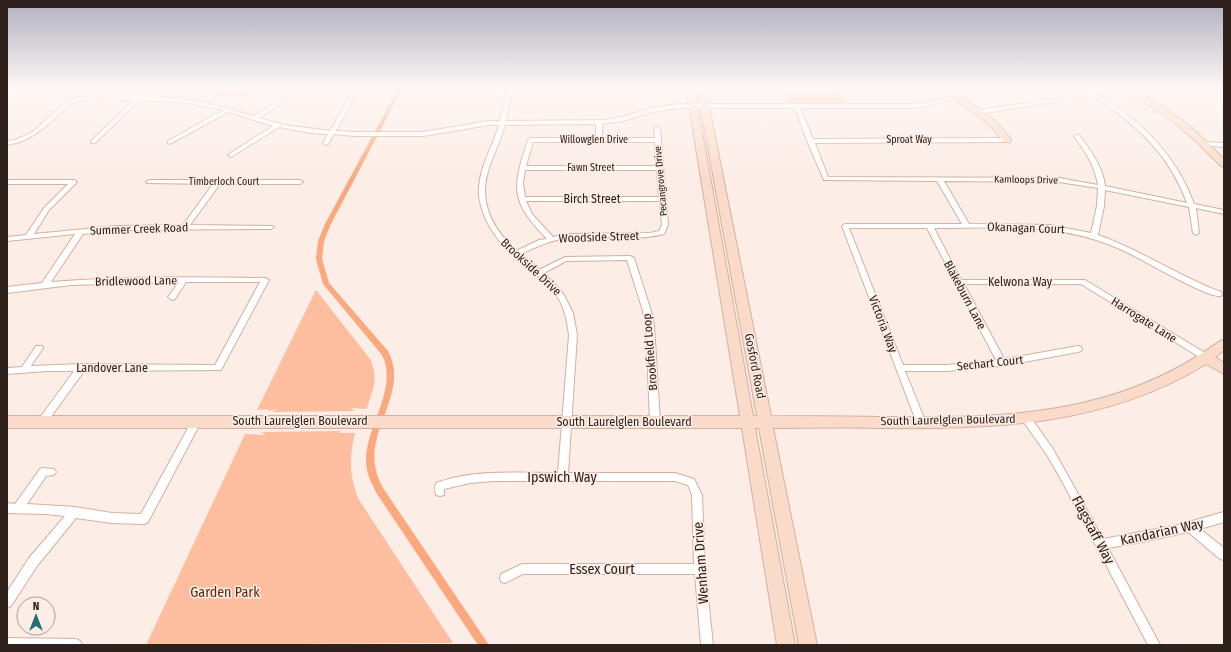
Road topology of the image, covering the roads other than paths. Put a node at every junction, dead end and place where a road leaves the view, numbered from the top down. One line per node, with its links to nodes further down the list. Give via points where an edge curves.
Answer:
1 (53, 117): 26 (street, via 30,136)
2 (118, 117): 24 (street)
3 (215, 117): 25 (street)
4 (340, 117): 18 (street)
5 (503, 117): 15 (street, Brookside Drive)
6 (627, 117): 14 (street)
7 (701, 117): 83 (main road, Gosford Road)
8 (701, 117): 82 (main road, Gosford Road)
9 (801, 117): 22 (street)
10 (985, 117): 23 (main road)
11 (1125, 117): 42 (street, via 1161,150 1182,180)
12 (1173, 117): 28 (main road)
13 (254, 118): 16 (street)
14 (599, 122): 15 (street); 20 (street)
15 (502, 123): 18 (street, via 480,124 423,134); 56 (street, Brookside Drive, via 481,187 484,208 492,228)
16 (278, 125): 18 (street); 30 (street)
17 (657, 129): 21 (street, Pecangrove Drive)
18 (331, 133): 27 (street)
19 (1077, 136): 39 (street, via 1093,159)
20 (599, 140): 21 (street, Willowglen Drive); 32 (street, Willowglen Drive, via 531,140)
21 (658, 140): 33 (street, Pecangrove Drive)
22 (810, 140): 23 (street, Sproat Way); 34 (street, Kamloops Drive, via 826,179)
23 (1007, 140)
24 (92, 142)
25 (170, 142)
26 (7, 143)
27 (326, 143)
28 (1205, 144): 29 (street); 31 (main road)
29 (1224, 145)
30 (231, 155)
31 (1224, 164)
32 (522, 168): 33 (street, Fawn Street); 40 (street)
33 (660, 168): 41 (street, Pecangrove Drive)
34 (939, 180): 39 (street, Kamloops Drive, via 1054,180); 46 (street)
35 (7, 182): 52 (street, via 74,182 46,209)
36 (149, 182): 37 (street, Timberloch Court)
37 (218, 182): 38 (street, Timberloch Court); 47 (street)
38 (300, 182)
39 (1102, 187): 42 (street, Kamloops Drive); 53 (street, via 1102,206)
40 (522, 199): 41 (street, Birch Street); 55 (street, via 530,215)
41 (663, 199): 50 (street, Pecangrove Drive, via 665,225)
42 (1193, 205): 43 (street, Kamloops Drive); 51 (street)
43 (1224, 212)
44 (845, 226): 45 (street, Okanagan Court); 72 (street, Victoria Way)
45 (929, 226): 46 (street, Okanagan Court); 59 (street, Blakeburn Lane)
46 (967, 226): 53 (street, Okanagan Court, via 1045,226)
47 (185, 227): 48 (street, Summer Creek Road); 49 (street, Summer Creek Road)
48 (271, 227)
49 (81, 231): 52 (street, Summer Creek Road); 61 (street)
50 (662, 233): 55 (street, Woodside Street, via 578,235)
51 (1196, 233)
52 (29, 236): 54 (street, Summer Creek Road)
53 (1094, 236): 63 (street, Okanagan Court, via 1130,250 1198,287)
54 (7, 239)
55 (551, 239): 56 (street, Woodside Street)
56 (515, 254): 57 (street, Brookside Drive)
57 (539, 273): 80 (street, Brookside Drive, via 564,298 572,318); 81 (street, Brookfield Loop, via 565,259 630,258 650,325)
58 (184, 280): 61 (street, Bridlewood Lane); 64 (street); 71 (street, Bridlewood Lane, via 265,280)
59 (958, 282): 60 (street, Kelwona Way); 69 (street, Blakeburn Lane)
60 (1082, 282): 68 (street, Harrogate Lane)
61 (45, 285): 62 (street, Bridlewood Lane)
62 (7, 290)
63 (1218, 294)
64 (172, 297)
65 (1224, 344): 68 (main road, South Laurelglen Boulevard)
66 (39, 348): 73 (street)
67 (1078, 349): 69 (street, Sechart Court)
68 (1206, 358): 74 (main road); 76 (main road, South Laurelglen Boulevard, via 1170,379 1126,397 1074,410)
69 (1002, 363): 72 (street, Sechart Court, via 947,368)
70 (82, 368): 71 (street, Landover Lane); 73 (street, Landover Lane); 78 (street)
71 (218, 368)
72 (900, 368): 84 (street, Victoria Way)
73 (25, 369): 75 (street, Landover Lane)
74 (1224, 369)
75 (7, 370)
76 (1026, 418): 84 (main road, South Laurelglen Boulevard); 94 (street, Flagstaff Way, via 1050,452)
77 (7, 422): 78 (main road, South Laurelglen Boulevard)
78 (42, 422): 79 (main road, South Laurelglen Boulevard)
79 (196, 422): 80 (main road, South Laurelglen Boulevard); 91 (street, via 144,519 112,518)
80 (567, 422): 81 (main road, South Laurelglen Boulevard); 86 (street, Brookside Drive)
81 (655, 422): 82 (main road, South Laurelglen Boulevard)
82 (748, 422): 83 (main road, South Laurelglen Boulevard); 102 (main road, Gosford Road)
83 (766, 422): 84 (main road, South Laurelglen Boulevard); 103 (main road, Gosford Road)
84 (921, 423)
85 (50, 472): 90 (street, via 43,472)
86 (563, 477): 87 (street, Ipswich Way, via 675,477); 88 (street, Ipswich Way, via 470,479 439,486)
87 (692, 482): 96 (street, Wenham Drive, via 697,495)
88 (440, 492)
89 (7, 508): 90 (street)
90 (18, 508): 91 (street)
91 (75, 512): 98 (street, via 34,562)
92 (1224, 517): 93 (street, Kandarian Way)
93 (1189, 528): 94 (street, Kandarian Way); 95 (street)
94 (1100, 544): 104 (street, Flagstaff Way)
95 (1224, 555)
96 (700, 569): 97 (street, Essex Court, via 522,569); 101 (street, Wenham Drive)
97 (505, 578)
98 (7, 602)
99 (7, 644): 100 (street)
100 (77, 645)
101 (707, 645)
102 (786, 645)
103 (808, 645)
104 (1154, 645)

